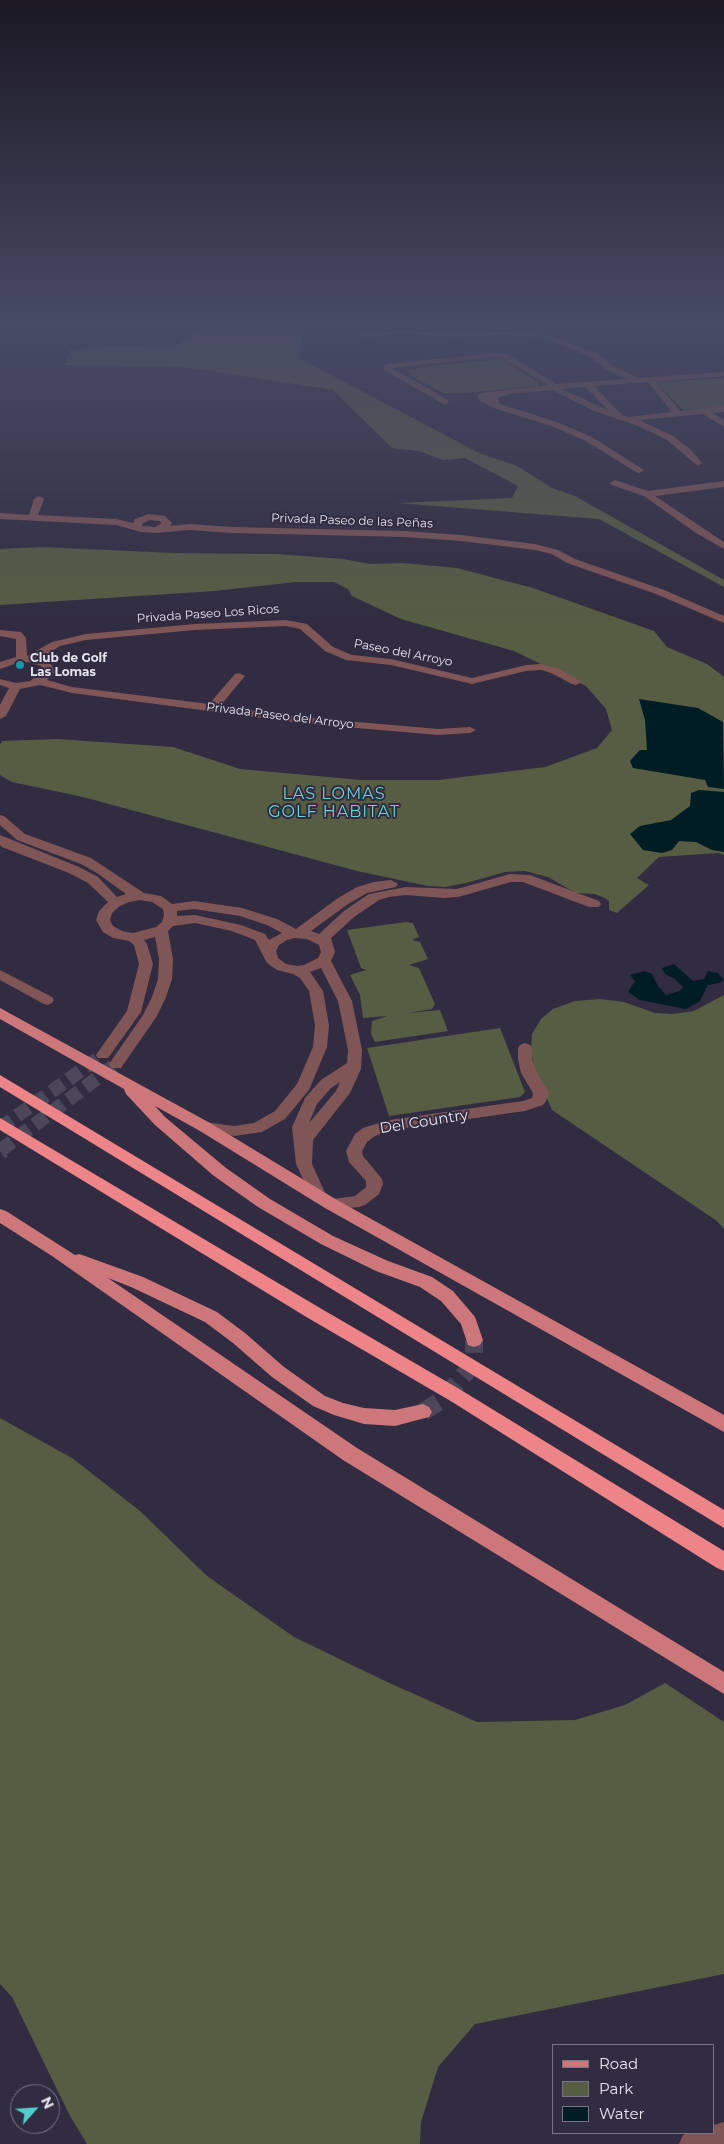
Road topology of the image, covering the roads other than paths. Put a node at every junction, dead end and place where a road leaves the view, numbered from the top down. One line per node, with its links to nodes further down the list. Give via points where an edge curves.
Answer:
1 (549, 426): 4 (street, via 561,436 604,447)
2 (653, 426): 3 (street)
3 (698, 462)
4 (639, 470)
5 (615, 483): 7 (street)
6 (724, 484): 7 (street)
7 (646, 494): 11 (street)
8 (39, 499): 10 (street)
9 (0, 516): 10 (street)
10 (33, 516): 12 (street, Privada Paseo de las Peñas, via 139,523 148,531 164,525 439,536 513,545 542,557 571,560 660,592)
11 (724, 546)
12 (724, 620)
13 (0, 633): 16 (street, via 17,634)
14 (68, 643): 15 (street, Privada Paseo Los Ricos, via 86,637 286,623 303,626); 16 (street, Privada Paseo Los Ricos, via 56,644 36,657); 18 (street, Privada Paseo Los Ricos, via 66,648 46,660)
15 (339, 654): 20 (street, Paseo del Arroyo, via 391,662 472,681 541,667)
16 (26, 659): 17 (street, Privada Paseo Los Ricos); 18 (street, Privada Paseo del Arroyo)
17 (0, 666)
18 (44, 674): 22 (street); 23 (street, Privada Paseo del Arroyo, via 72,690)
19 (239, 676): 23 (street)
20 (576, 682)
21 (1, 684): 22 (street)
22 (16, 686): 24 (street)
23 (212, 708): 25 (street, Privada Paseo del Arroyo, via 388,729)
24 (0, 716)
25 (470, 730)
26 (2, 824): 28 (street, via 21,837 86,861)
27 (0, 839): 30 (street, via 93,880)
28 (140, 896): 30 (street); 32 (street, via 156,899)
29 (361, 897): 31 (street, via 388,893 458,893 510,878 525,878); 34 (street); 36 (street, via 327,933)
30 (114, 903): 35 (street, via 103,920 108,929 118,935)
31 (594, 904)
32 (169, 908): 33 (street, via 171,915); 34 (street, via 194,905 242,912)
33 (165, 927): 35 (street, via 148,935); 37 (street, via 177,920 195,919 236,928 260,937); 45 (street, via 166,959 159,998)
34 (298, 933): 36 (street, via 319,938); 37 (street, via 282,936)
35 (133, 937): 44 (street, via 140,944 146,964 143,982 134,1012)
36 (325, 943): 38 (street, via 328,952)
37 (269, 951): 39 (street, via 272,960 282,967)
38 (324, 961): 39 (street, via 317,966); 46 (street, via 345,1001 356,1050)
39 (297, 970): 49 (street, via 305,975 316,991 322,1025 314,1065)
40 (0, 974): 41 (street)
41 (47, 1000)
42 (0, 1013): 48 (main road)
43 (525, 1048): 54 (street, Del Country, via 529,1073 541,1093 538,1101 525,1106 374,1129 361,1138 354,1151 355,1158 374,1179 372,1190 359,1201)
44 (104, 1054)
45 (116, 1064)
46 (354, 1065): 50 (street, via 326,1084); 53 (street, via 342,1093 312,1130)
47 (0, 1080): 60 (highway)
48 (123, 1081): 52 (main road); 57 (main road, via 160,1121 220,1172 264,1202 327,1240 426,1282 447,1296 469,1322)
49 (293, 1102): 50 (street); 52 (street, via 280,1115 257,1128 234,1131)
50 (308, 1108): 53 (street, via 300,1127)
51 (0, 1123): 61 (highway, via 455,1395)
52 (205, 1127): 54 (main road)
53 (303, 1150): 54 (street, via 304,1164)
54 (325, 1200): 59 (main road)
55 (0, 1215): 56 (main road)
56 (58, 1252): 58 (main road, via 137,1282 211,1317 319,1401 364,1416 395,1418); 62 (main road, via 350,1454)
57 (474, 1340)
58 (423, 1412)
59 (724, 1424)
60 (724, 1520)
61 (720, 1561)
62 (724, 1684)
63 (724, 2135): 64 (street)
64 (692, 2144)

